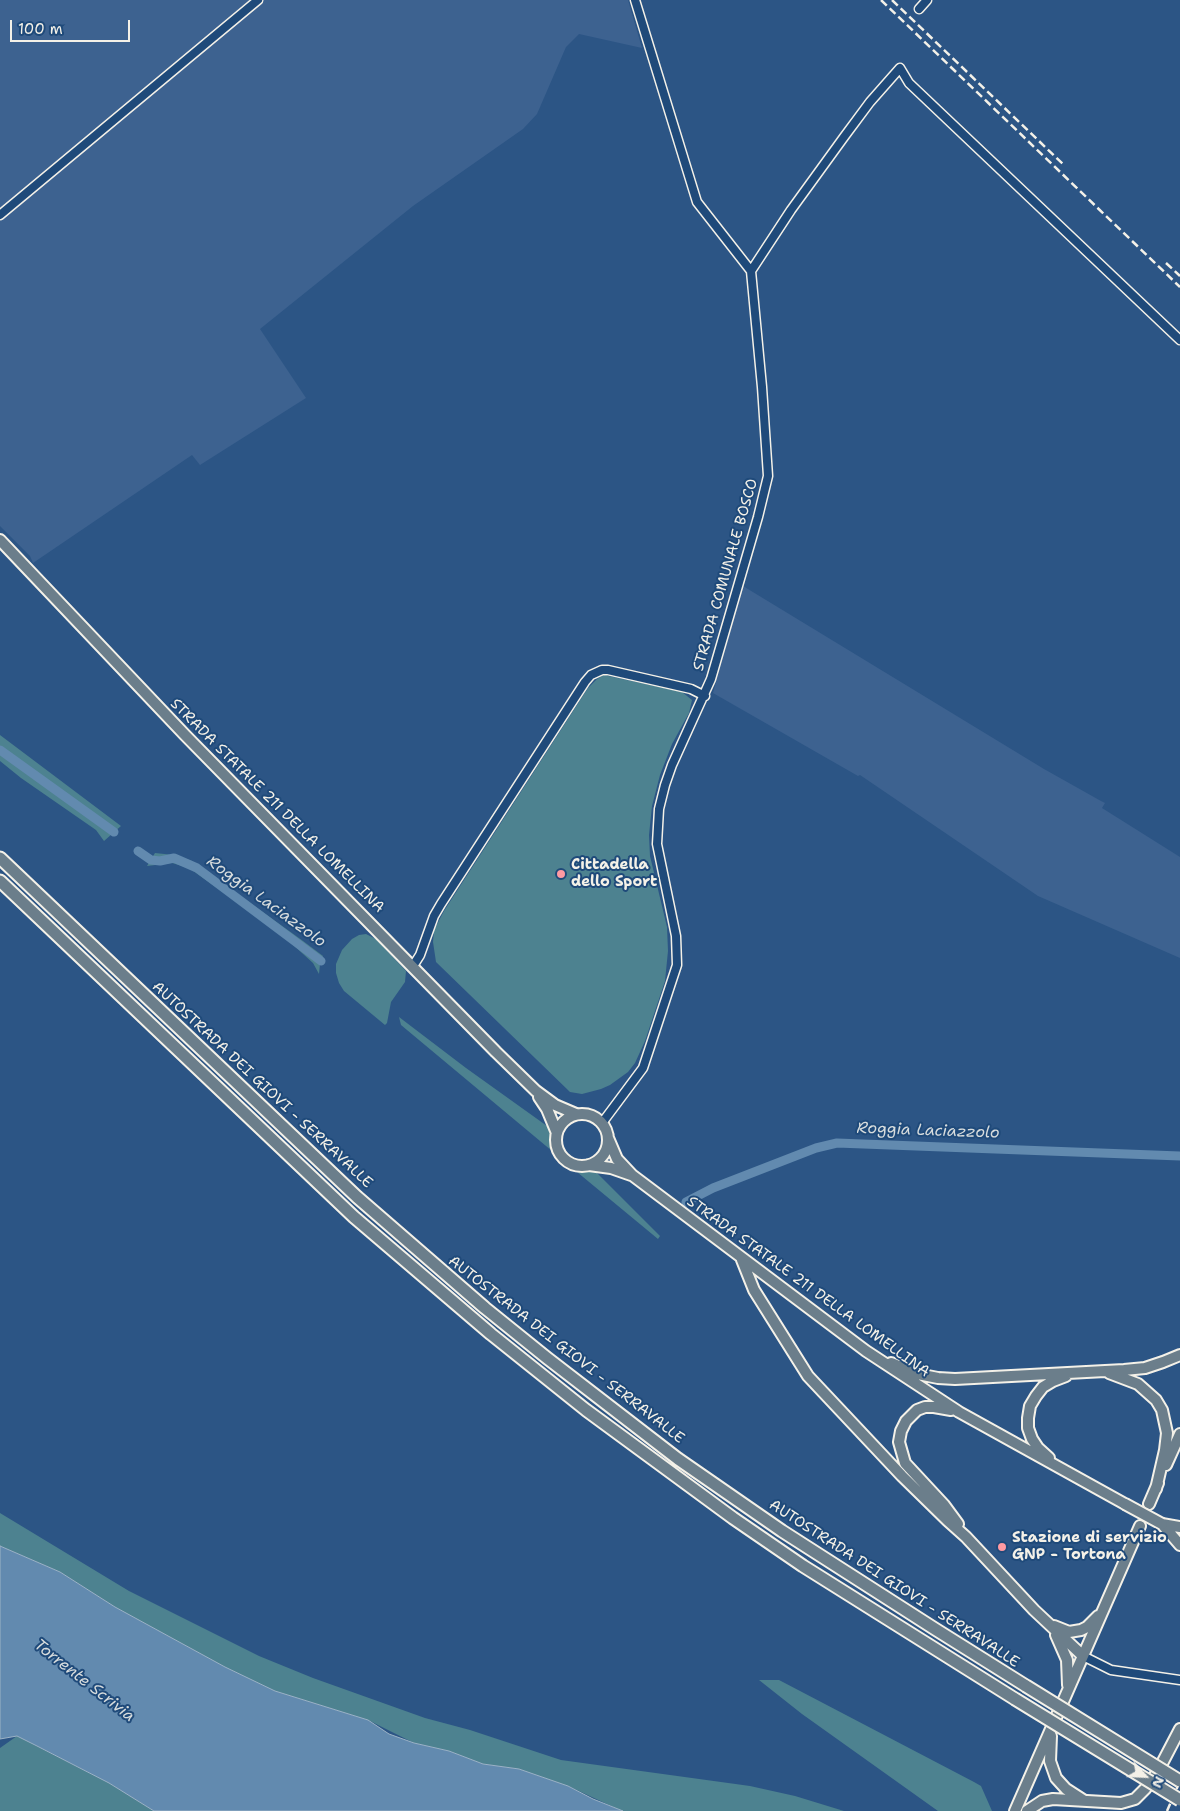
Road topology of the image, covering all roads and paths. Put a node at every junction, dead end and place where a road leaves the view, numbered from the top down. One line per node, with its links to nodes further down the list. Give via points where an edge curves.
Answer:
1 (258, 0): 5 (street)
2 (635, 0): 6 (street, via 697,202)
3 (926, 0): 4 (street)
4 (919, 9)
5 (0, 215)
6 (750, 271): 7 (street, via 844,137 900,68 909,83); 9 (street, STRADA COMUNALE BOSCO, via 768,476 730,616)
7 (1180, 340)
8 (0, 540): 12 (main road, STRADA STATALE 211 DELLA LOMELLINA, via 185,735)
9 (704, 696): 12 (street, via 691,688 608,670 591,675 434,916 426,943); 15 (street, STRADA COMUNALE BOSCO, via 672,765 657,827 657,844 676,936 677,965 643,1068)
10 (0, 858): 43 (highway, AUTOSTRADA DEI GIOVI - SERRAVALLE, bridge, via 358,1197 485,1308 600,1400 774,1526 934,1630)
11 (0, 881): 45 (highway, AUTOSTRADA DEI GIOVI - SERRAVALLE, bridge, via 354,1217 586,1410 733,1518 820,1576)
12 (412, 966): 13 (main road, STRADA STATALE 211 DELLA LOMELLINA)
13 (536, 1092): 14 (main road, STRADA STATALE 211 DELLA LOMELLINA); 16 (main road, STRADA STATALE 211 DELLA LOMELLINA)
14 (576, 1114): 15 (main road, STRADA STATALE 211 DELLA LOMELLINA, via 593,1116); 16 (main road, via 566,1119)
15 (602, 1123): 17 (main road, STRADA STATALE 211 DELLA LOMELLINA)
16 (557, 1133): 18 (main road, STRADA STATALE 211 DELLA LOMELLINA, via 557,1150 564,1159 573,1165)
17 (608, 1138): 18 (main road, via 602,1157); 19 (main road, STRADA STATALE 211 DELLA LOMELLINA, via 617,1159)
18 (589, 1165): 19 (main road, STRADA STATALE 211 DELLA LOMELLINA)
19 (632, 1175): 20 (main road, STRADA STATALE 211 DELLA LOMELLINA)
20 (742, 1259): 21 (main road, STRADA STATALE 211 DELLA LOMELLINA); 34 (main road, via 754,1290 808,1376 902,1476)
21 (866, 1351): 24 (main road, via 900,1367 938,1378); 25 (main road, STRADA STATALE 211 DELLA LOMELLINA)
22 (1180, 1355): 23 (main road, via 1145,1368)
23 (1106, 1372): 24 (main road); 28 (main road, via 1138,1384 1162,1410 1167,1433)
24 (1074, 1374): 27 (main road, via 1043,1387 1033,1401 1028,1418 1028,1428 1038,1448)
25 (959, 1412): 27 (main road, STRADA STATALE 211 DELLA LOMELLINA); 34 (main road, via 934,1407 917,1410 900,1431 899,1442 905,1463 944,1506)
26 (1180, 1434): 28 (main road)
27 (1072, 1476): 30 (main road, STRADA STATALE 211 DELLA LOMELLINA, bridge)
28 (1156, 1489): 29 (main road)
29 (1149, 1504)
30 (1162, 1524): 32 (main road); 33 (main road, STRADA STATALE 211 DELLA LOMELLINA); 35 (main road)
31 (1140, 1526): 36 (main road)
32 (1180, 1527)
33 (1180, 1534)
34 (966, 1537): 37 (main road)
35 (1180, 1544)
36 (1103, 1612): 37 (main road, via 1081,1630 1069,1632); 38 (main road)
37 (1051, 1625): 38 (main road); 40 (main road, via 1067,1660)
38 (1083, 1656): 39 (street, via 1111,1670); 40 (main road)
39 (1180, 1680)
40 (1068, 1690): 42 (main road)
41 (1180, 1729): 44 (main road, via 1157,1773 1135,1799 1121,1803)
42 (1051, 1730): 44 (main road, via 1050,1760 1056,1778); 46 (main road)
43 (1180, 1781)
44 (1084, 1800): 47 (main road, via 1042,1801)
45 (1180, 1800)
46 (1015, 1811)
47 (1026, 1811)

